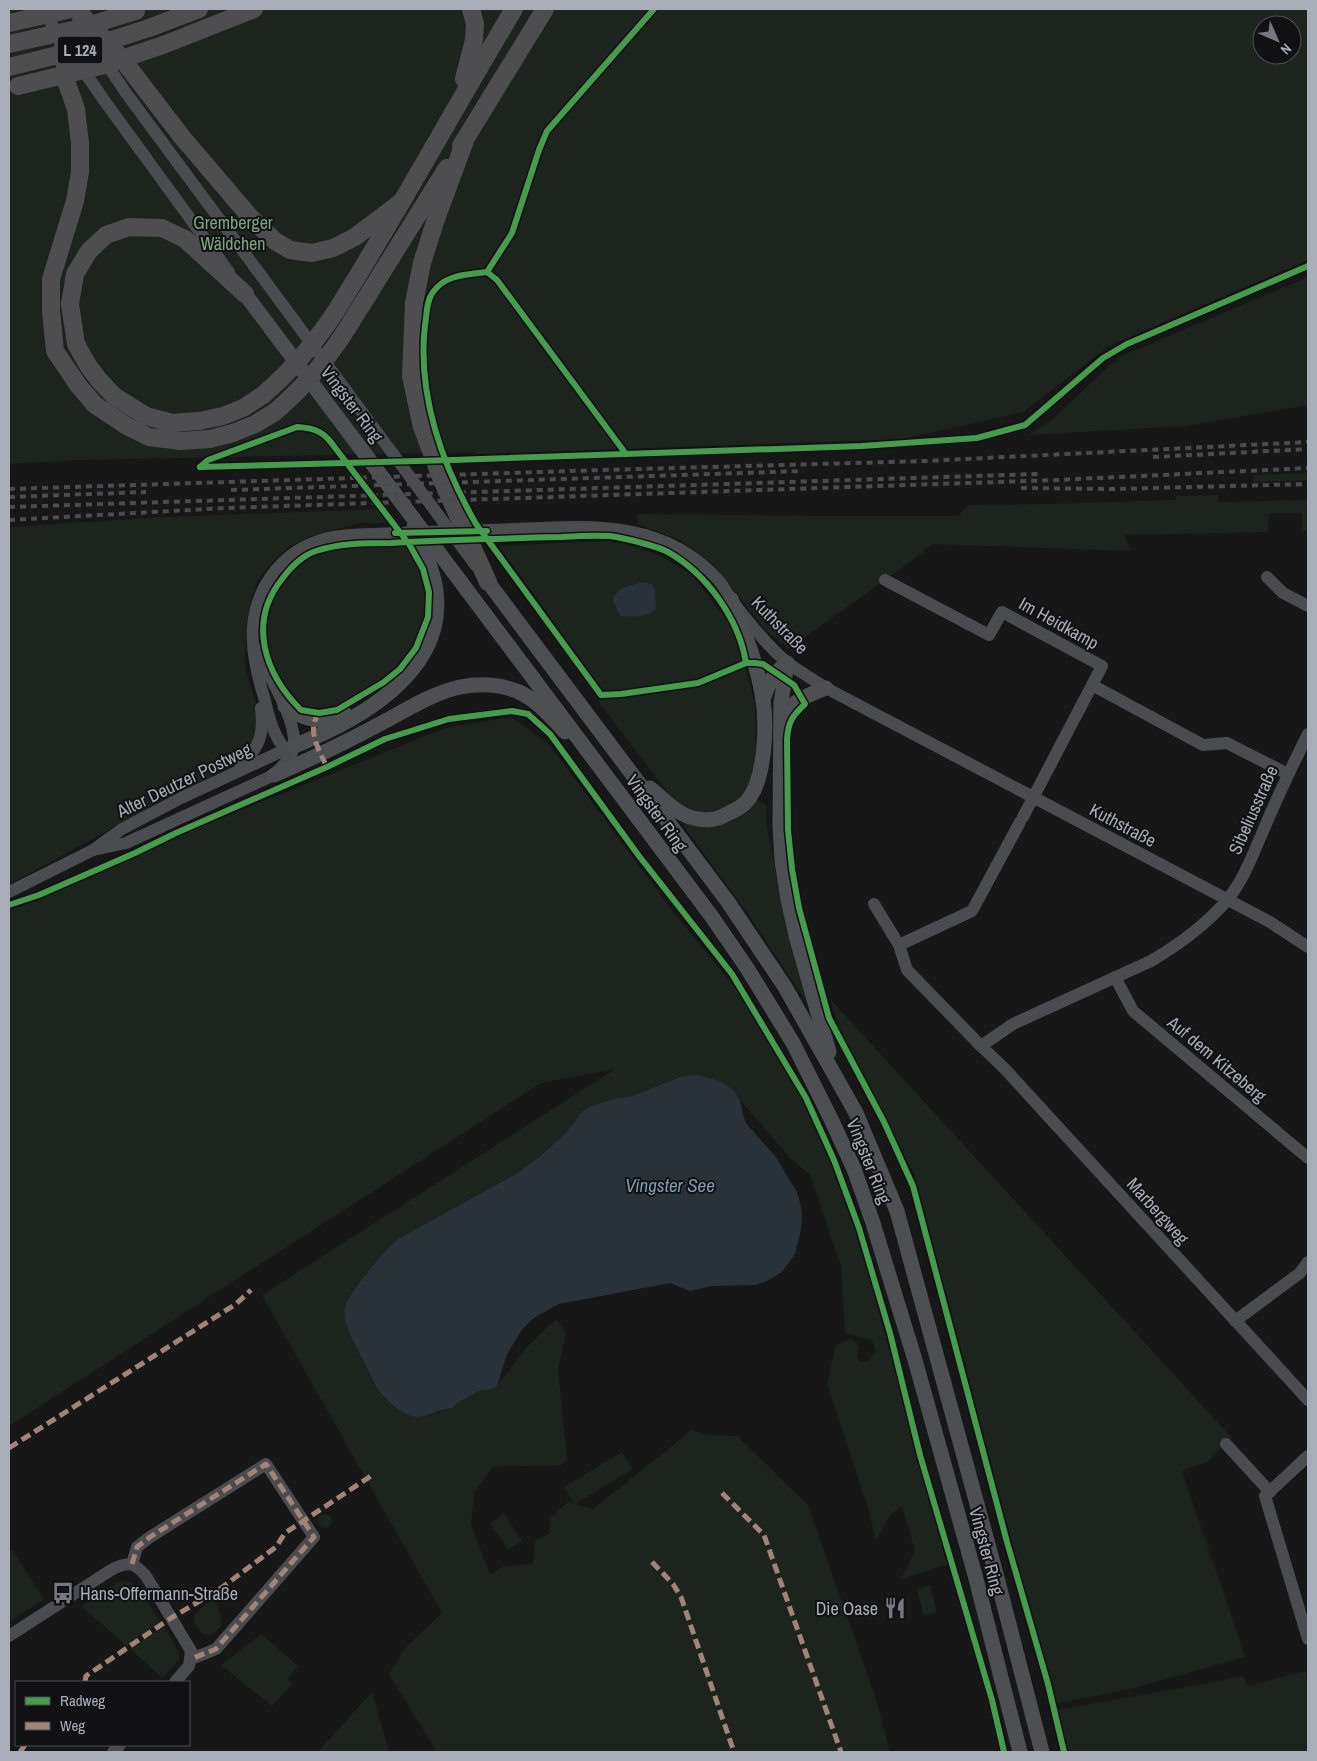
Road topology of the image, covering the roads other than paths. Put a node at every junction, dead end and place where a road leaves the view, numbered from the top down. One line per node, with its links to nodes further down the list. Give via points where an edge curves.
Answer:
1 (41, 9): 11 (street, Vingster Ring)
2 (70, 9): 10 (highway, bridge); 22 (street, Vingster Ring, via 126,93)
3 (76, 9): 17 (highway, via 119,55 182,137 251,218 275,241 290,250 312,253 333,248 355,237)
4 (199, 9): 13 (highway, L 124, bridge, via 90,47)
5 (254, 9): 14 (highway, bridge, via 104,65)
6 (471, 9): 15 (highway, via 475,24 474,40)
7 (514, 9): 15 (highway)
8 (545, 9): 16 (highway)
9 (138, 10): 12 (highway, L 124, bridge, via 77,29)
10 (9, 23)
11 (63, 41): 16 (highway, bridge, via 66,81 76,109 80,172 75,201 51,279 55,351 96,405 149,437 181,441 210,439 232,433 275,412 297,393 334,349); 18 (street, Vingster Ring)
12 (9, 44)
13 (9, 67)
14 (13, 87)
15 (453, 110): 17 (highway)
16 (466, 138): 22 (highway, via 422,264 414,303 411,376 422,426 435,462)
17 (400, 203): 18 (highway, bridge, via 336,311 303,356 285,376 243,408 199,421 172,423 146,416 114,396 88,367 76,344 70,304 75,274 88,251 106,235 129,227 162,228 185,240)
18 (246, 294): 19 (main road, Vingster Ring)
19 (407, 510): 30 (main road, via 432,572 437,616 430,641 418,662); 37 (main road, Vingster Ring)
20 (1267, 577): 24 (street, via 1283,593)
21 (885, 580): 28 (street, Im Heidkamp, via 989,635 1002,612 1102,666)
22 (488, 582): 39 (main road, Vingster Ring)
23 (731, 599): 25 (street, Kuthstraße, bridge, via 721,583 691,556 652,536 630,531 597,528 490,530 337,537 299,550 285,560 264,585 252,626); 26 (street, Kuthstraße); 31 (main road, via 755,662)
24 (1308, 606)
25 (254, 646): 27 (street, Kuthstraße); 32 (street, Kuthstraße)
26 (787, 662): 29 (street, Kuthstraße); 31 (main road, via 776,671); 33 (main road)
27 (258, 676): 35 (street, Kuthstraße, via 281,745); 38 (street, via 262,734)
28 (1092, 685): 40 (street, via 1203,745 1228,743); 42 (street, Im Heidkamp)
29 (826, 688): 33 (main road, via 802,697); 42 (street, Kuthstraße)
30 (389, 692): 32 (main road, via 335,719 315,720); 35 (main road, via 357,715)
31 (763, 700): 39 (main road, via 764,747 759,778 750,797 738,809 718,818 701,820 683,814)
32 (285, 706): 35 (street, Kuthstraße, via 291,726)
33 (782, 715): 51 (main road, via 782,861 796,936)
34 (1308, 734): 40 (street, Sibeliusstraße)
35 (290, 750): 36 (main road); 38 (street, Alter Deutzer Postweg); 41 (street, via 289,760)
36 (319, 755): 37 (main road, via 427,700 458,688 480,684 520,693 542,709); 41 (main road)
37 (598, 764): 64 (main road, Vingster Ring, via 747,968 793,1043 854,1169 913,1352)
38 (237, 772): 43 (street, Alter Deutzer Postweg, via 122,829)
39 (632, 772): 51 (main road, Vingster Ring, via 728,902 785,987)
40 (1288, 774): 45 (street, Sibeliusstraße, via 1241,881)
41 (274, 775): 43 (street, Alter Deutzer Postweg, via 126,842)
42 (1034, 798): 45 (street, Kuthstraße); 47 (street, Im Heidkamp, via 972,910)
43 (93, 850): 44 (street, Alter Deutzer Postweg)
44 (9, 892)
45 (1228, 900): 48 (street, Kuthstraße, via 1270,922); 49 (street, via 1172,949)
46 (874, 904): 47 (street, Marbergweg)
47 (899, 945): 50 (street, Marbergweg, via 907,970)
48 (1308, 948)
49 (1114, 977): 50 (street, via 1013,1024); 52 (street, Auf dem Kitzeberg, via 1133,1011)
50 (981, 1046): 54 (street, Marbergweg)
51 (837, 1080): 65 (main road, Vingster Ring, via 856,1113 897,1211)
52 (1308, 1158)
53 (1308, 1262): 54 (street, via 1300,1273)
54 (1236, 1321): 55 (street, Marbergweg)
55 (1308, 1400)
56 (1226, 1444): 58 (street)
57 (1308, 1456): 58 (street)
58 (1270, 1492): 61 (street, via 1265,1496)
59 (132, 1564): 60 (street, via 111,1570); 62 (street, via 146,1576 191,1651); 62 (street, via 137,1547 150,1537 266,1464 304,1519 314,1537 216,1649)
60 (9, 1635)
61 (1308, 1639)
62 (191, 1659): 63 (street)
63 (176, 1681)
64 (1020, 1752)
65 (1042, 1752)

